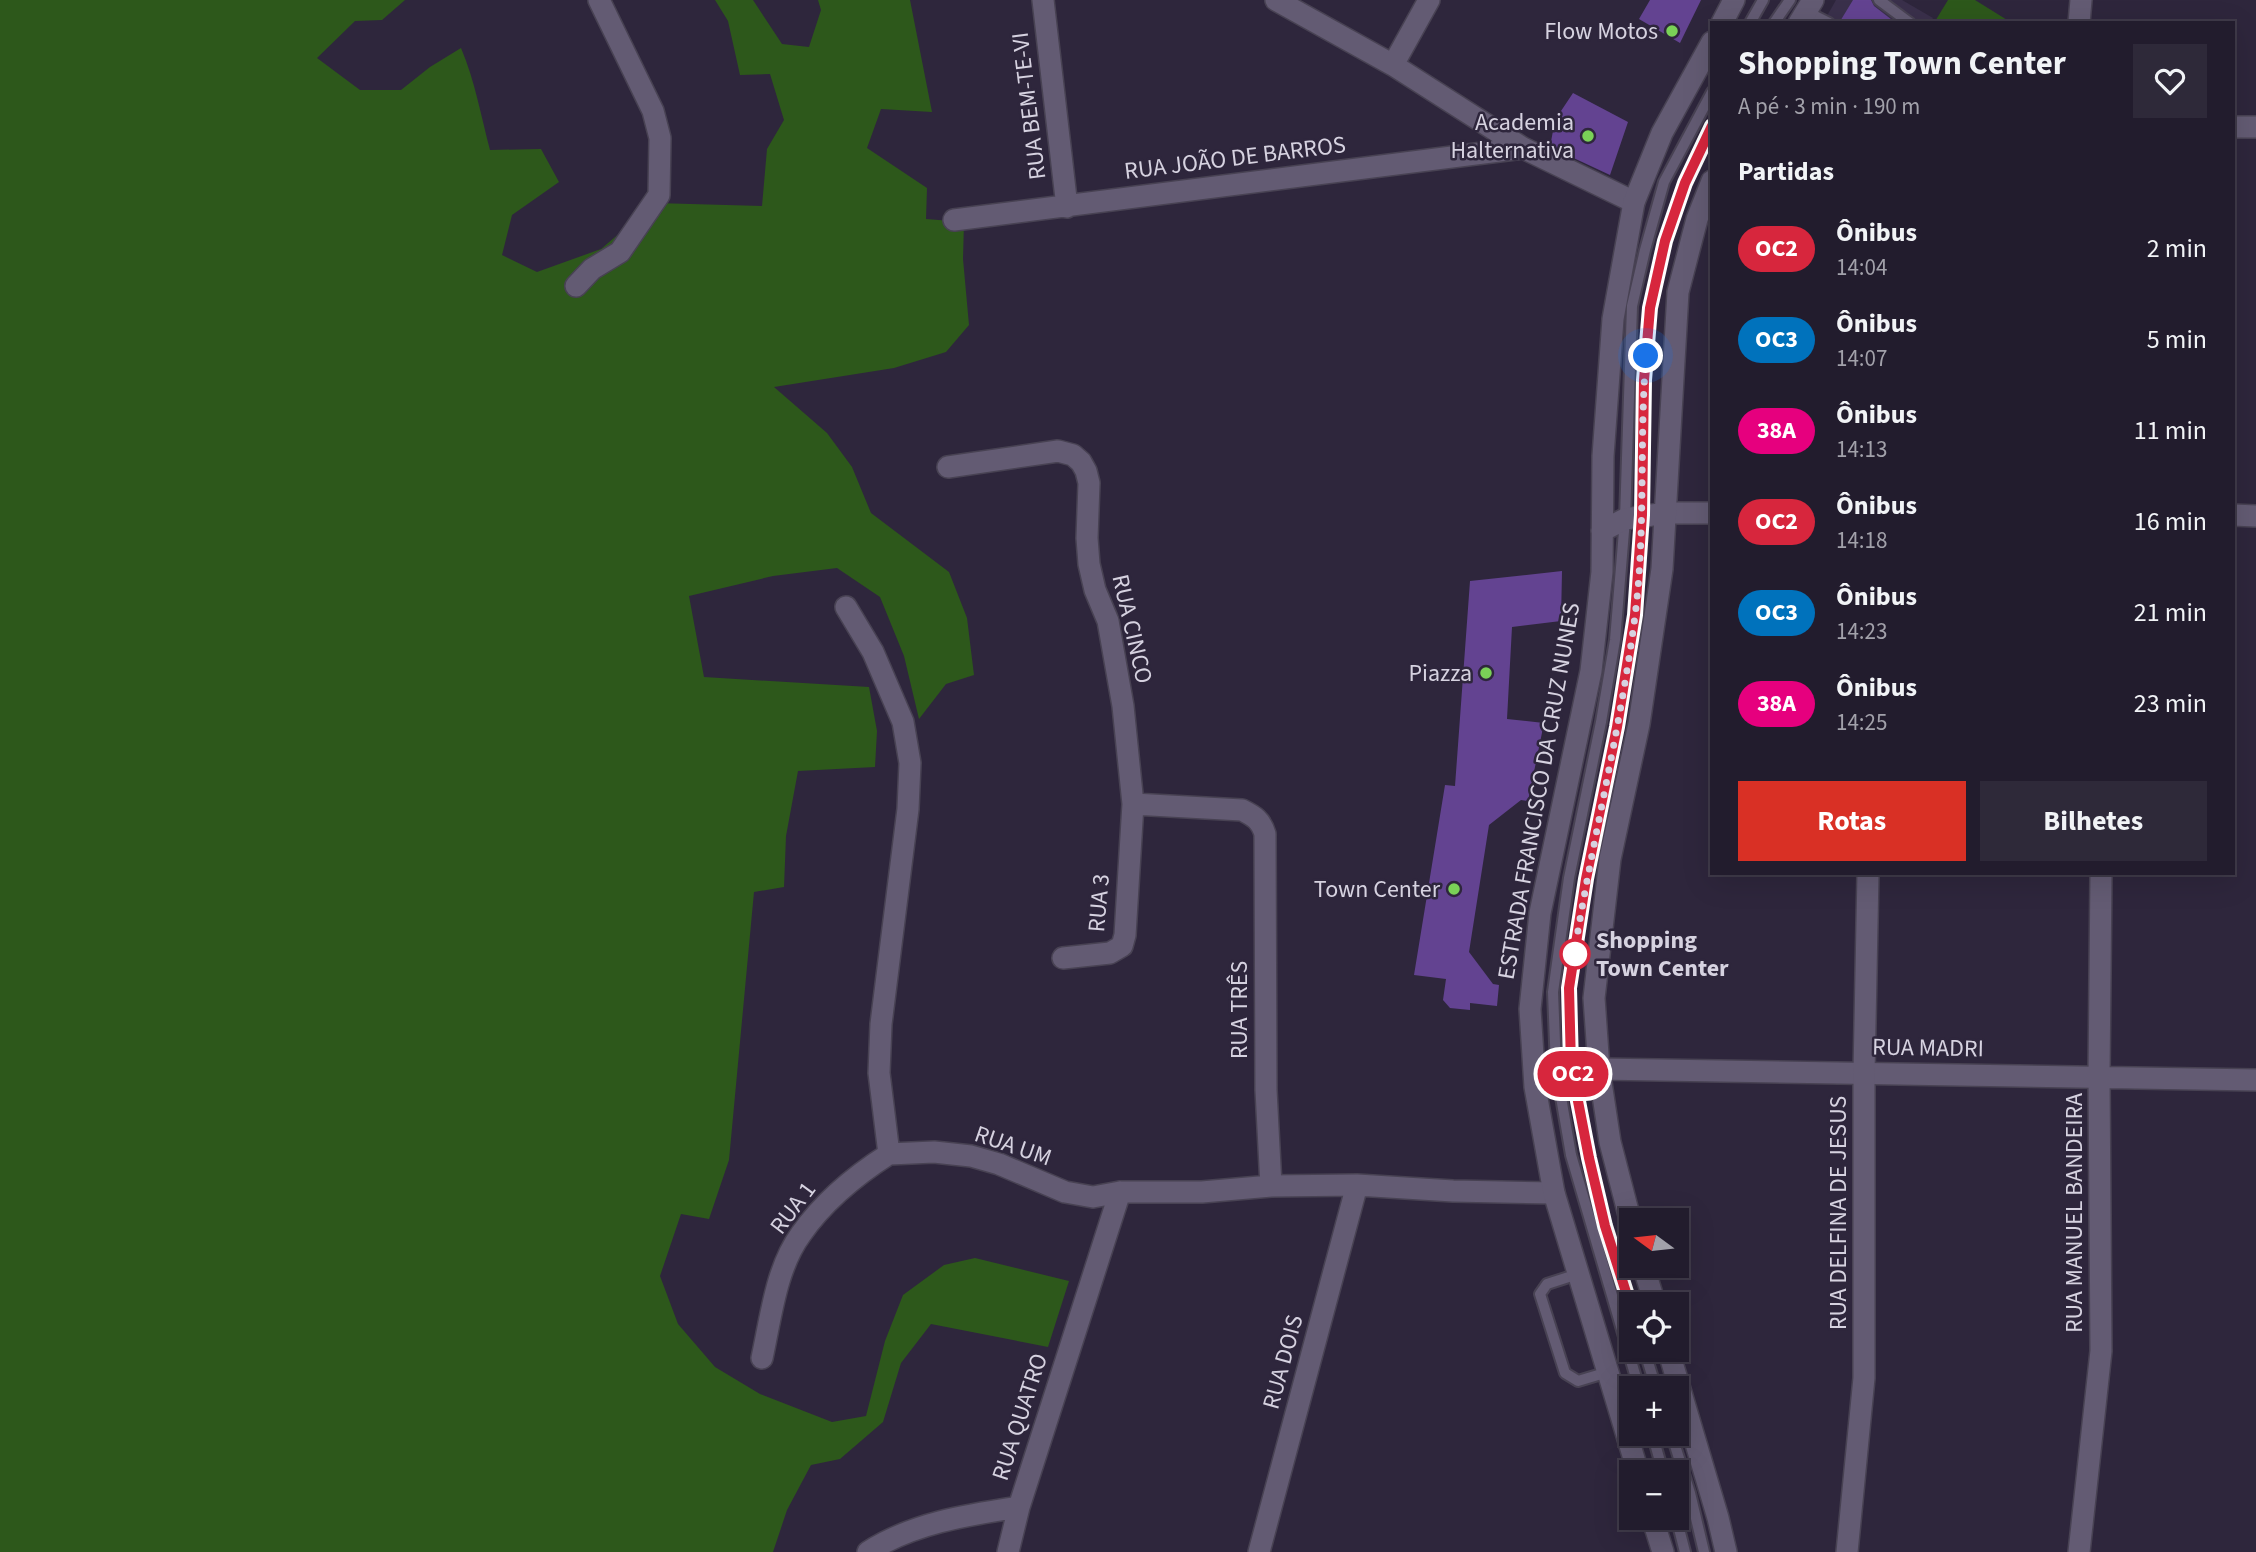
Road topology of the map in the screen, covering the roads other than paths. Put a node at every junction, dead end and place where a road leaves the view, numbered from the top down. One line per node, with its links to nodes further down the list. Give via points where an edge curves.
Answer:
1 (599, 0): 27 (street, via 653,111 660,138 659,195 620,252 592,269)
2 (1043, 0): 25 (street, RUA BEM-TE-VI)
3 (1276, 0): 17 (street)
4 (1429, 0): 17 (street)
5 (1734, 0): 10 (street)
6 (1763, 0): 11 (lane)
7 (1879, 0): 14 (lane)
8 (2081, 0): 15 (street)
9 (1801, 10): 12 (lane); 13 (lane)
10 (1723, 21)
11 (1751, 21)
12 (1778, 21)
13 (1825, 21)
14 (1907, 21)
15 (2079, 21)
16 (1710, 46): 24 (street, ESTRADA FRANCISCO DA CRUZ NUNES, via 1662,133)
17 (1394, 65): 22 (street)
18 (1710, 96): 33 (lane, via 1664,182 1632,306)
19 (2235, 127): 20 (street)
20 (2256, 127)
21 (1710, 130): 33 (lane, via 1665,241 1650,308)
22 (1523, 148): 24 (street); 25 (street, RUA JOÃO DE BARROS)
23 (1710, 186): 29 (street, via 1696,219 1678,292)
24 (1633, 202): 34 (street, ESTRADA FRANCISCO DA CRUZ NUNES, via 1613,319)
25 (1066, 207): 26 (street, RUA JOÃO DE BARROS)
26 (954, 220)
27 (576, 286)
28 (948, 467): 36 (street, RUA CINCO, via 1058,451 1081,462 1088,483 1089,564 1108,621)
29 (1666, 513): 30 (street); 33 (street); 40 (street, via 1639,724 1610,859 1594,998)
30 (1710, 513)
31 (2235, 515): 32 (street)
32 (2256, 516)
33 (1633, 517): 34 (street); 51 (lane, via 1635,615 1569,988 1571,1065 1605,1226); 55 (lane, via 1553,992 1556,1068 1571,1155)
34 (1602, 531): 48 (street, ESTRADA FRANCISCO DA CRUZ NUNES, via 1591,671 1540,913 1530,1009 1535,1087)
35 (846, 607): 44 (street, via 873,652 903,722 910,762 881,1024 879,1073)
36 (1133, 804): 39 (street, RUA 3, via 1122,946 1110,953); 46 (street, RUA TRÊS, via 1242,810 1256,817 1265,834 1266,1090)
37 (1868, 875): 41 (street, RUA DELFINA DE JESUS)
38 (2101, 875): 42 (street, RUA MANUEL BANDEIRA)
39 (1063, 958)
40 (1599, 1069): 41 (street, RUA MADRI); 49 (street, via 1610,1142)
41 (1864, 1073): 42 (street, RUA MADRI); 68 (street, RUA DELFINA DE JESUS, via 1864,1378)
42 (2099, 1077): 43 (street, RUA MADRI); 69 (street, RUA MANUEL BANDEIRA, via 2101,1351)
43 (2256, 1080)
44 (889, 1154): 47 (street, RUA UM, via 971,1156 1065,1192 1093,1197); 52 (street, RUA 1, via 827,1202 800,1235 782,1272)
45 (1357, 1185): 46 (street, RUA UM); 48 (street, RUA UM); 63 (street, RUA DOIS)
46 (1272, 1186): 47 (street, RUA UM)
47 (1120, 1192): 58 (street, RUA QUATRO)
48 (1554, 1193): 50 (street, ESTRADA FRANCISCO DA CRUZ NUNES)
49 (1627, 1208)
50 (1578, 1274): 54 (street, ESTRADA FRANCISCO DA CRUZ NUNES); 54 (lane, via 1547,1284 1540,1294 1564,1373 1578,1381)
51 (1626, 1292)
52 (762, 1358)
53 (1672, 1362): 67 (street)
54 (1608, 1372): 57 (street, ESTRADA FRANCISCO DA CRUZ NUNES)
55 (1635, 1376)
56 (1675, 1446): 66 (lane)
57 (1634, 1460)
58 (1018, 1507): 61 (street, RUA QUATRO, via 964,1515); 62 (street)
59 (1656, 1530): 64 (street)
60 (1679, 1530): 65 (lane)
61 (868, 1552)
62 (1008, 1552)
63 (1259, 1552)
64 (1663, 1552)
65 (1685, 1552)
66 (1704, 1552)
67 (1726, 1552)
68 (1847, 1552)
69 (2078, 1552)

